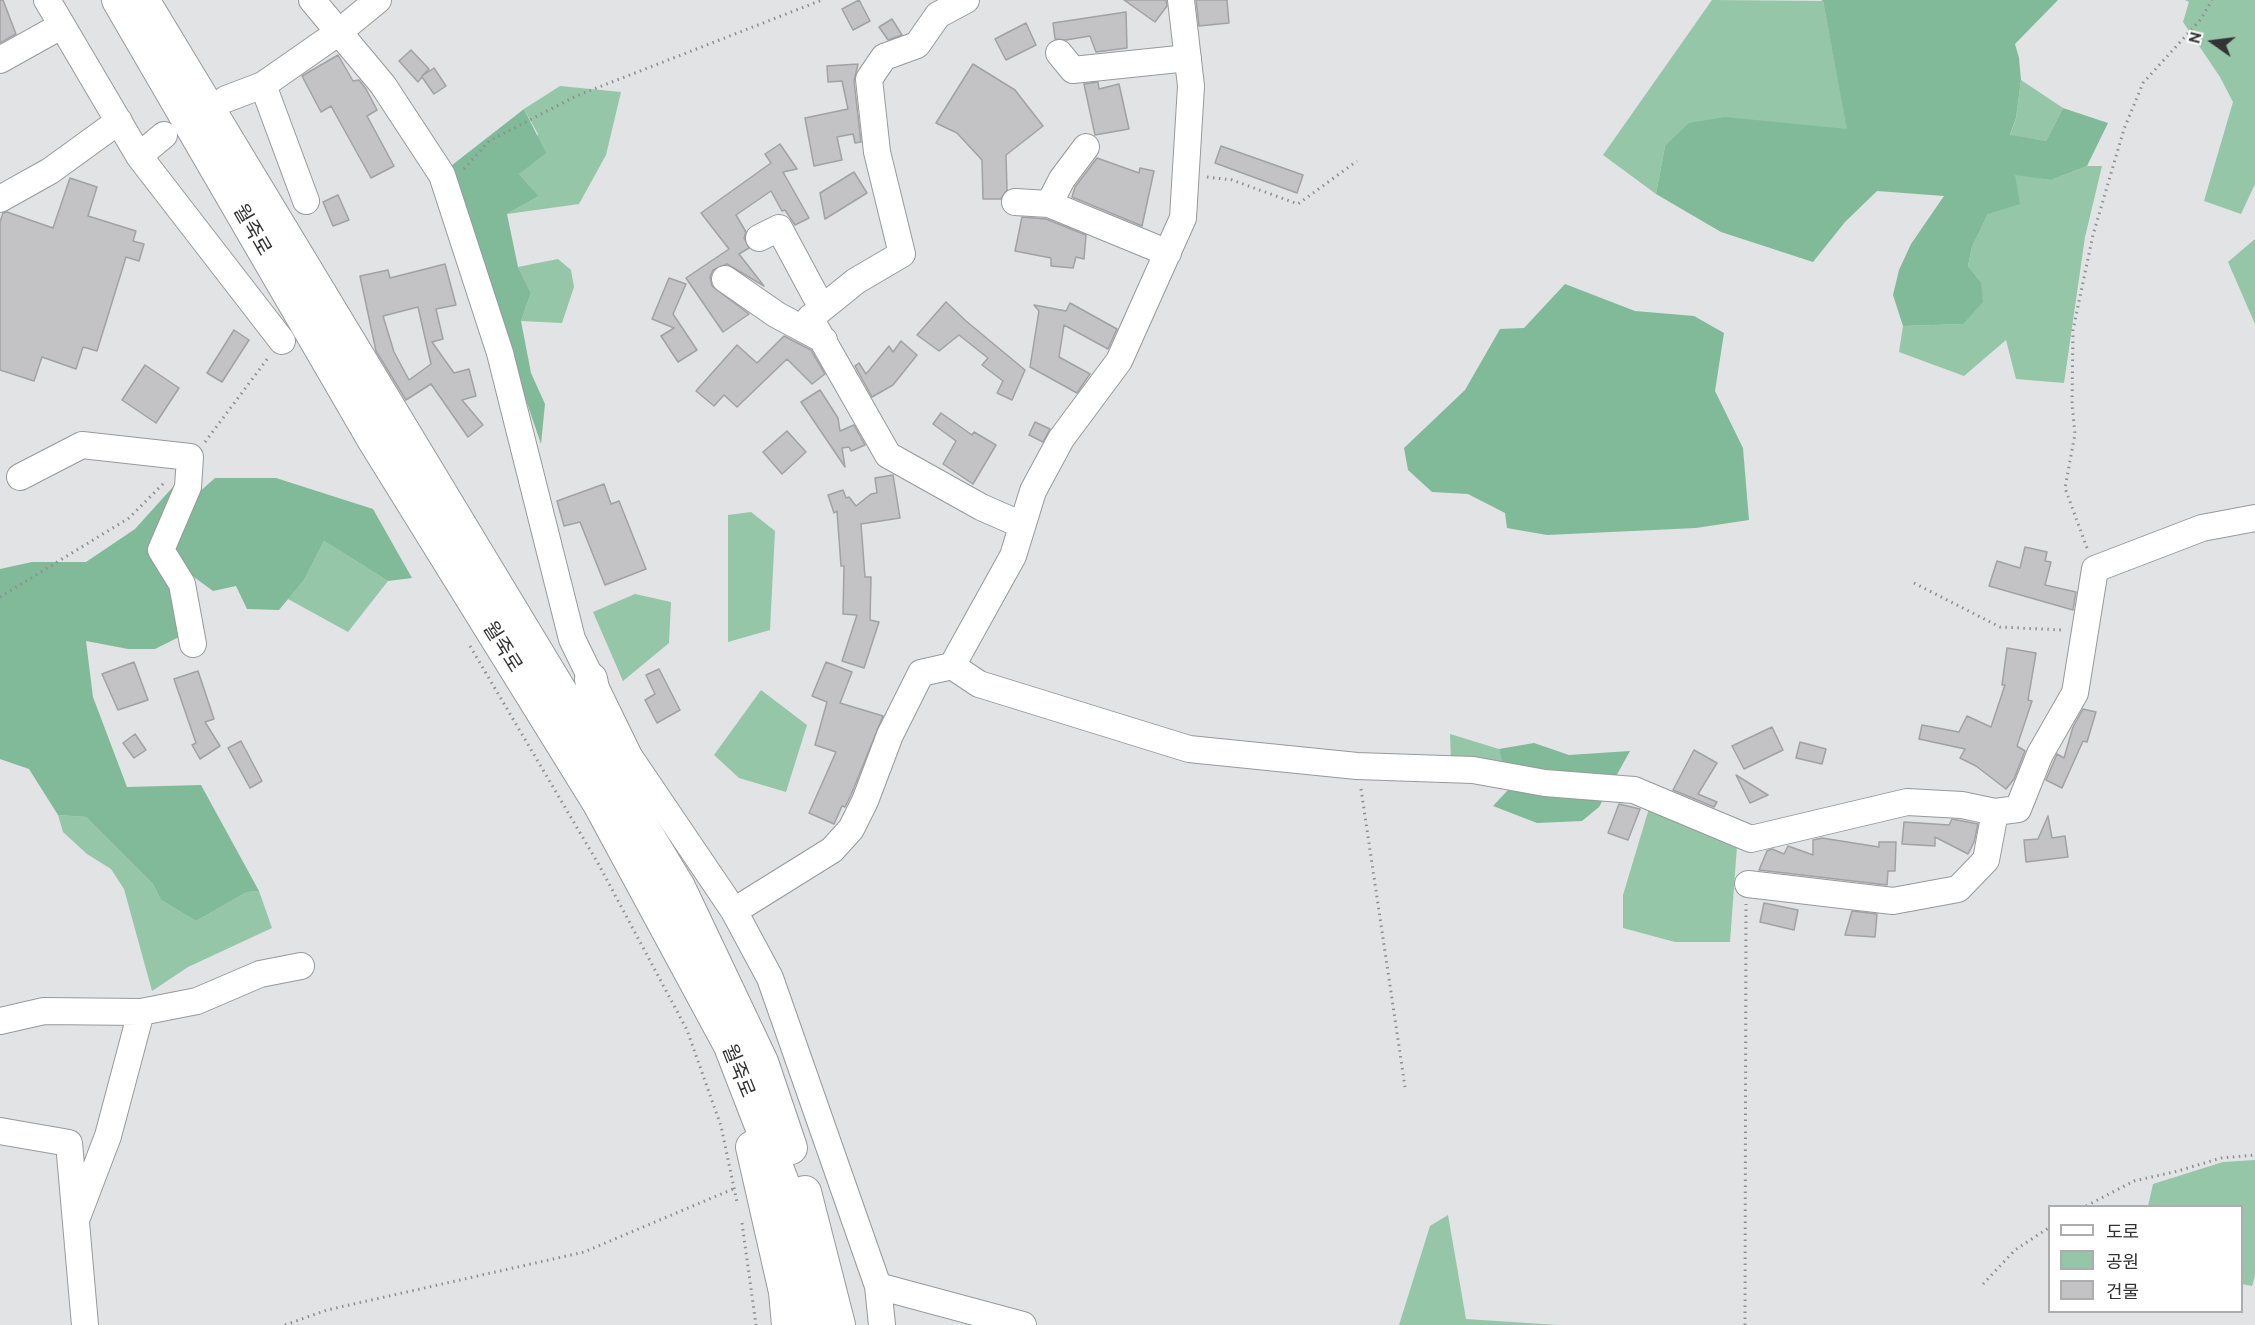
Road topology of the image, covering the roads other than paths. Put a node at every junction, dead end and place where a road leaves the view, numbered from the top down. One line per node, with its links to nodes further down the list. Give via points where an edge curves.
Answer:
1 (47, 0): 8 (street)
2 (118, 0): 42 (main road, 월죽로, via 373,440 598,802)
3 (143, 0): 35 (main road, 월죽로)
4 (378, 0): 9 (street)
5 (966, 0): 26 (street, via 938,15 917,45 884,57 869,79 877,152 902,254 856,281)
6 (1181, 0): 11 (street)
7 (320, 3): 9 (street)
8 (61, 26): 12 (street); 15 (street)
9 (339, 32): 13 (street); 34 (street, via 383,85 442,175 501,352 572,639)
10 (1059, 53): 11 (street, via 1073,70)
11 (1188, 58): 24 (street, via 1191,86 1184,218)
12 (0, 60)
13 (263, 85): 14 (street); 20 (street)
14 (226, 99)
15 (119, 122): 18 (street); 19 (street, via 50,171)
16 (165, 135): 18 (street)
17 (1086, 147): 22 (street)
18 (139, 156): 28 (street)
19 (0, 199)
20 (306, 201)
21 (1015, 202): 22 (street)
22 (1049, 204): 24 (street)
23 (759, 238): 26 (street, via 779,228)
24 (1168, 253): 31 (street, via 1119,361 1060,439 1033,492)
25 (725, 279): 27 (street, via 777,315)
26 (822, 308): 27 (street, via 810,318)
27 (824, 340): 31 (street, via 888,455 981,507)
28 (282, 341)
29 (20, 477): 32 (street, via 82,445 190,458 188,488 161,550 182,585)
30 (2255, 518): 36 (street, via 2202,528 2095,569 2075,693 2040,754 2018,809)
31 (1022, 525): 33 (street, via 1013,556)
32 (193, 644)
33 (952, 666): 36 (street, via 979,684 1189,749 1357,766 1473,770 1545,783 1634,790 1750,839 1907,801); 38 (street, via 921,674 890,735 851,829 832,850)
34 (591, 679): 35 (main road); 38 (street, via 629,756)
35 (609, 768): 49 (main road, 월죽로, via 679,887 762,1062 807,1196)
36 (1995, 812): 37 (street, via 1986,860 1958,889 1893,901)
37 (1748, 884)
38 (734, 911): 45 (street, via 770,978)
39 (301, 966): 40 (street, via 260,974 197,1001)
40 (141, 1012): 41 (street, via 44,1011); 44 (street, via 108,1136)
41 (0, 1021)
42 (729, 1046): 47 (main road, via 785,1292); 48 (main road, 월죽로, via 785,1188)
43 (0, 1131): 44 (street, via 69,1143)
44 (75, 1220): 46 (street)
45 (878, 1286): 50 (street); 51 (street)
46 (85, 1325)
47 (788, 1325)
48 (812, 1325)
49 (839, 1325)
50 (882, 1325)
51 (1023, 1325)

